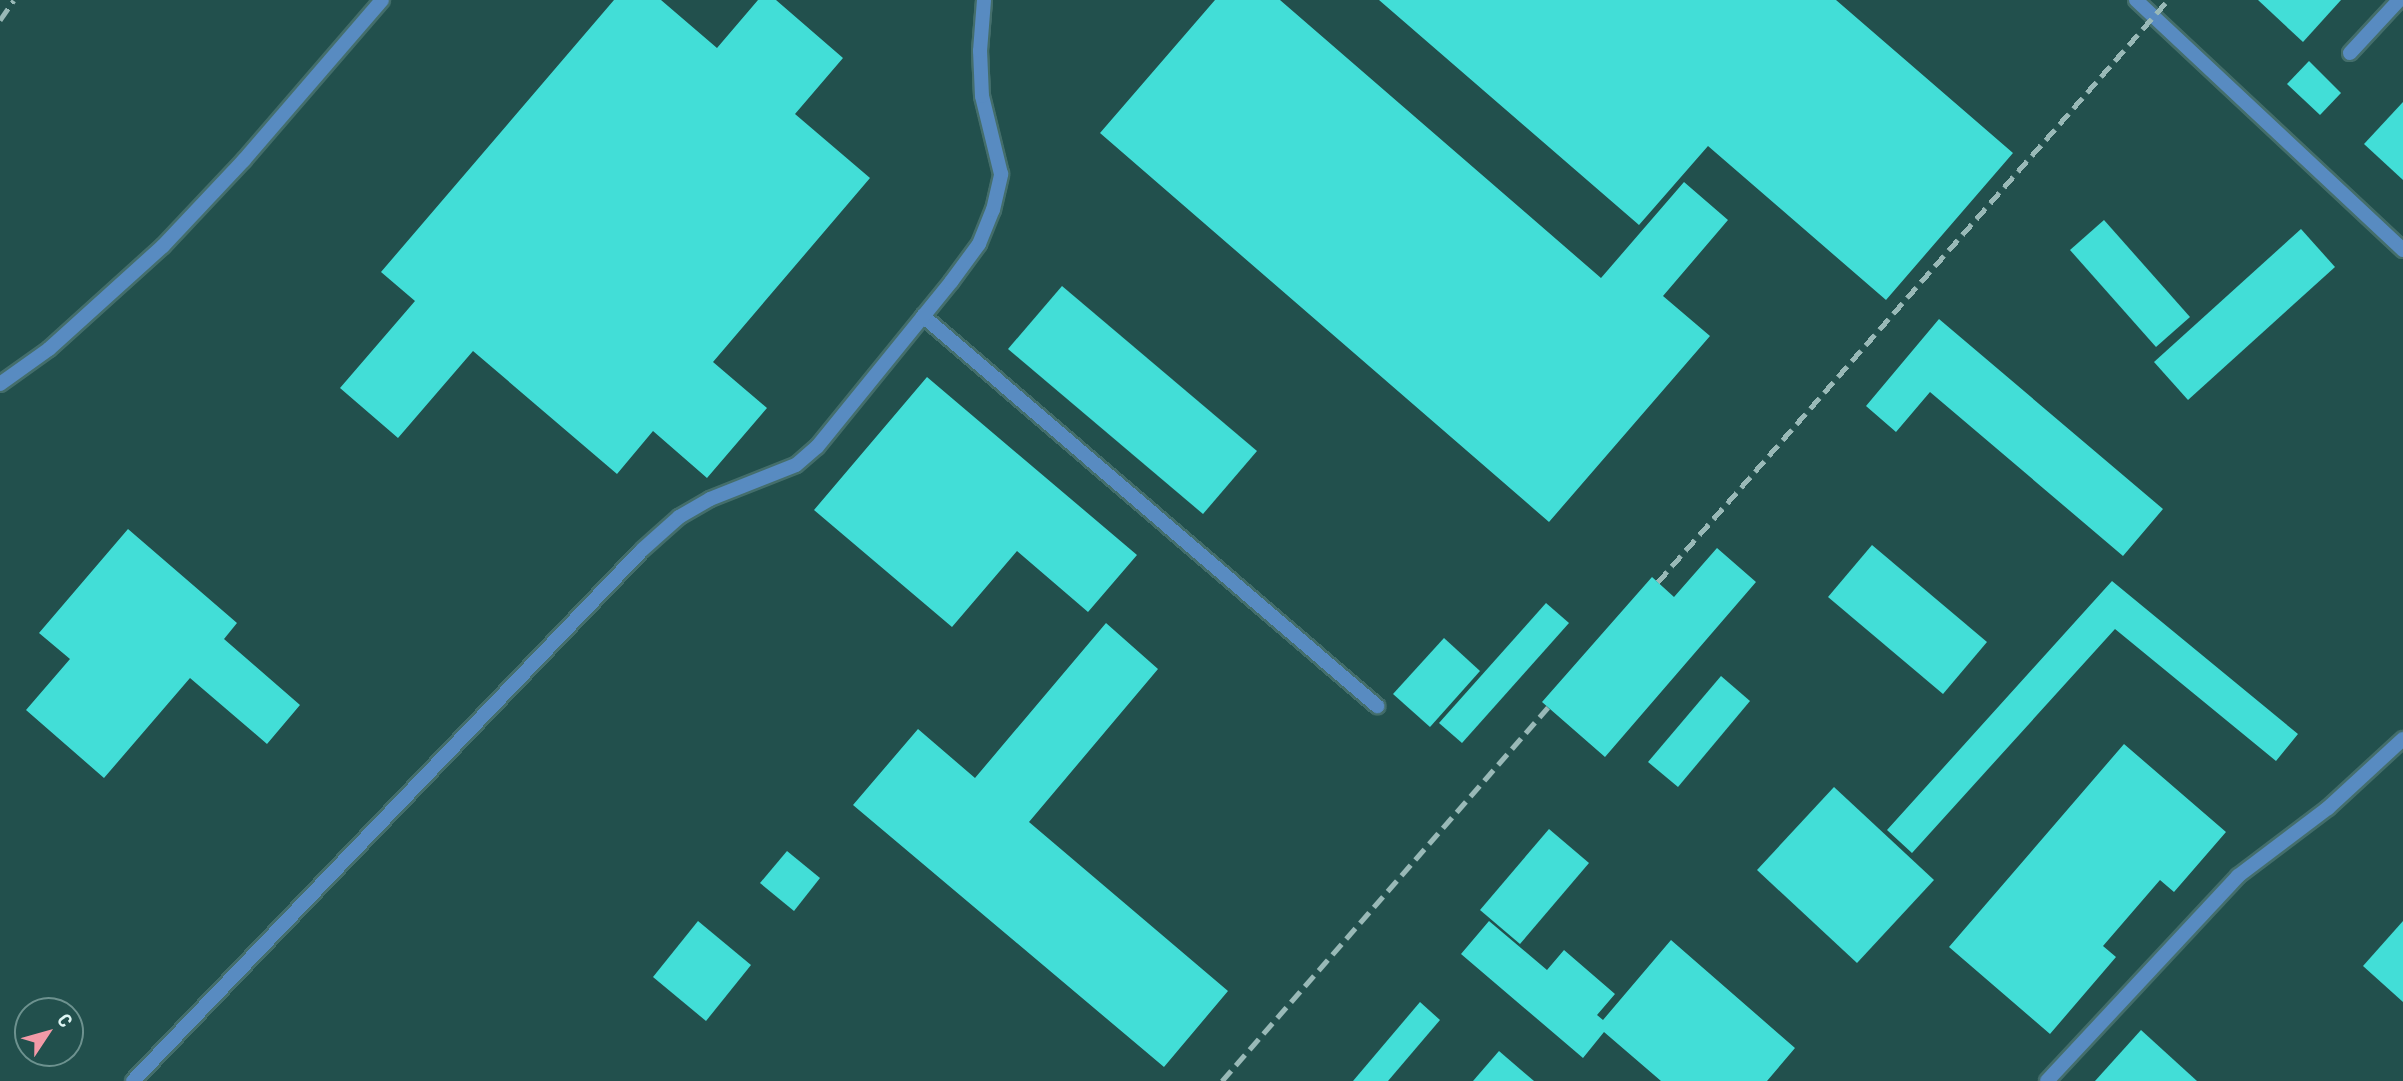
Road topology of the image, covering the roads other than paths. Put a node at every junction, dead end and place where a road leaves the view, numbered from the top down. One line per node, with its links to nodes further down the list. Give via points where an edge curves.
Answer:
1 (382, 0): 8 (lane, via 163,246 58,341)
2 (984, 0): 7 (lane, via 982,96 1001,174 979,244)
3 (2136, 0): 6 (lane)
4 (2399, 0): 5 (lane)
5 (2350, 53)
6 (2403, 250)
7 (923, 316): 9 (lane); 11 (lane, via 817,447 796,465 710,499 679,517 642,550)
8 (0, 384)
9 (1377, 706)
10 (2403, 740): 12 (lane, via 2328,808 2238,876)
11 (133, 1081)
12 (2047, 1081)

